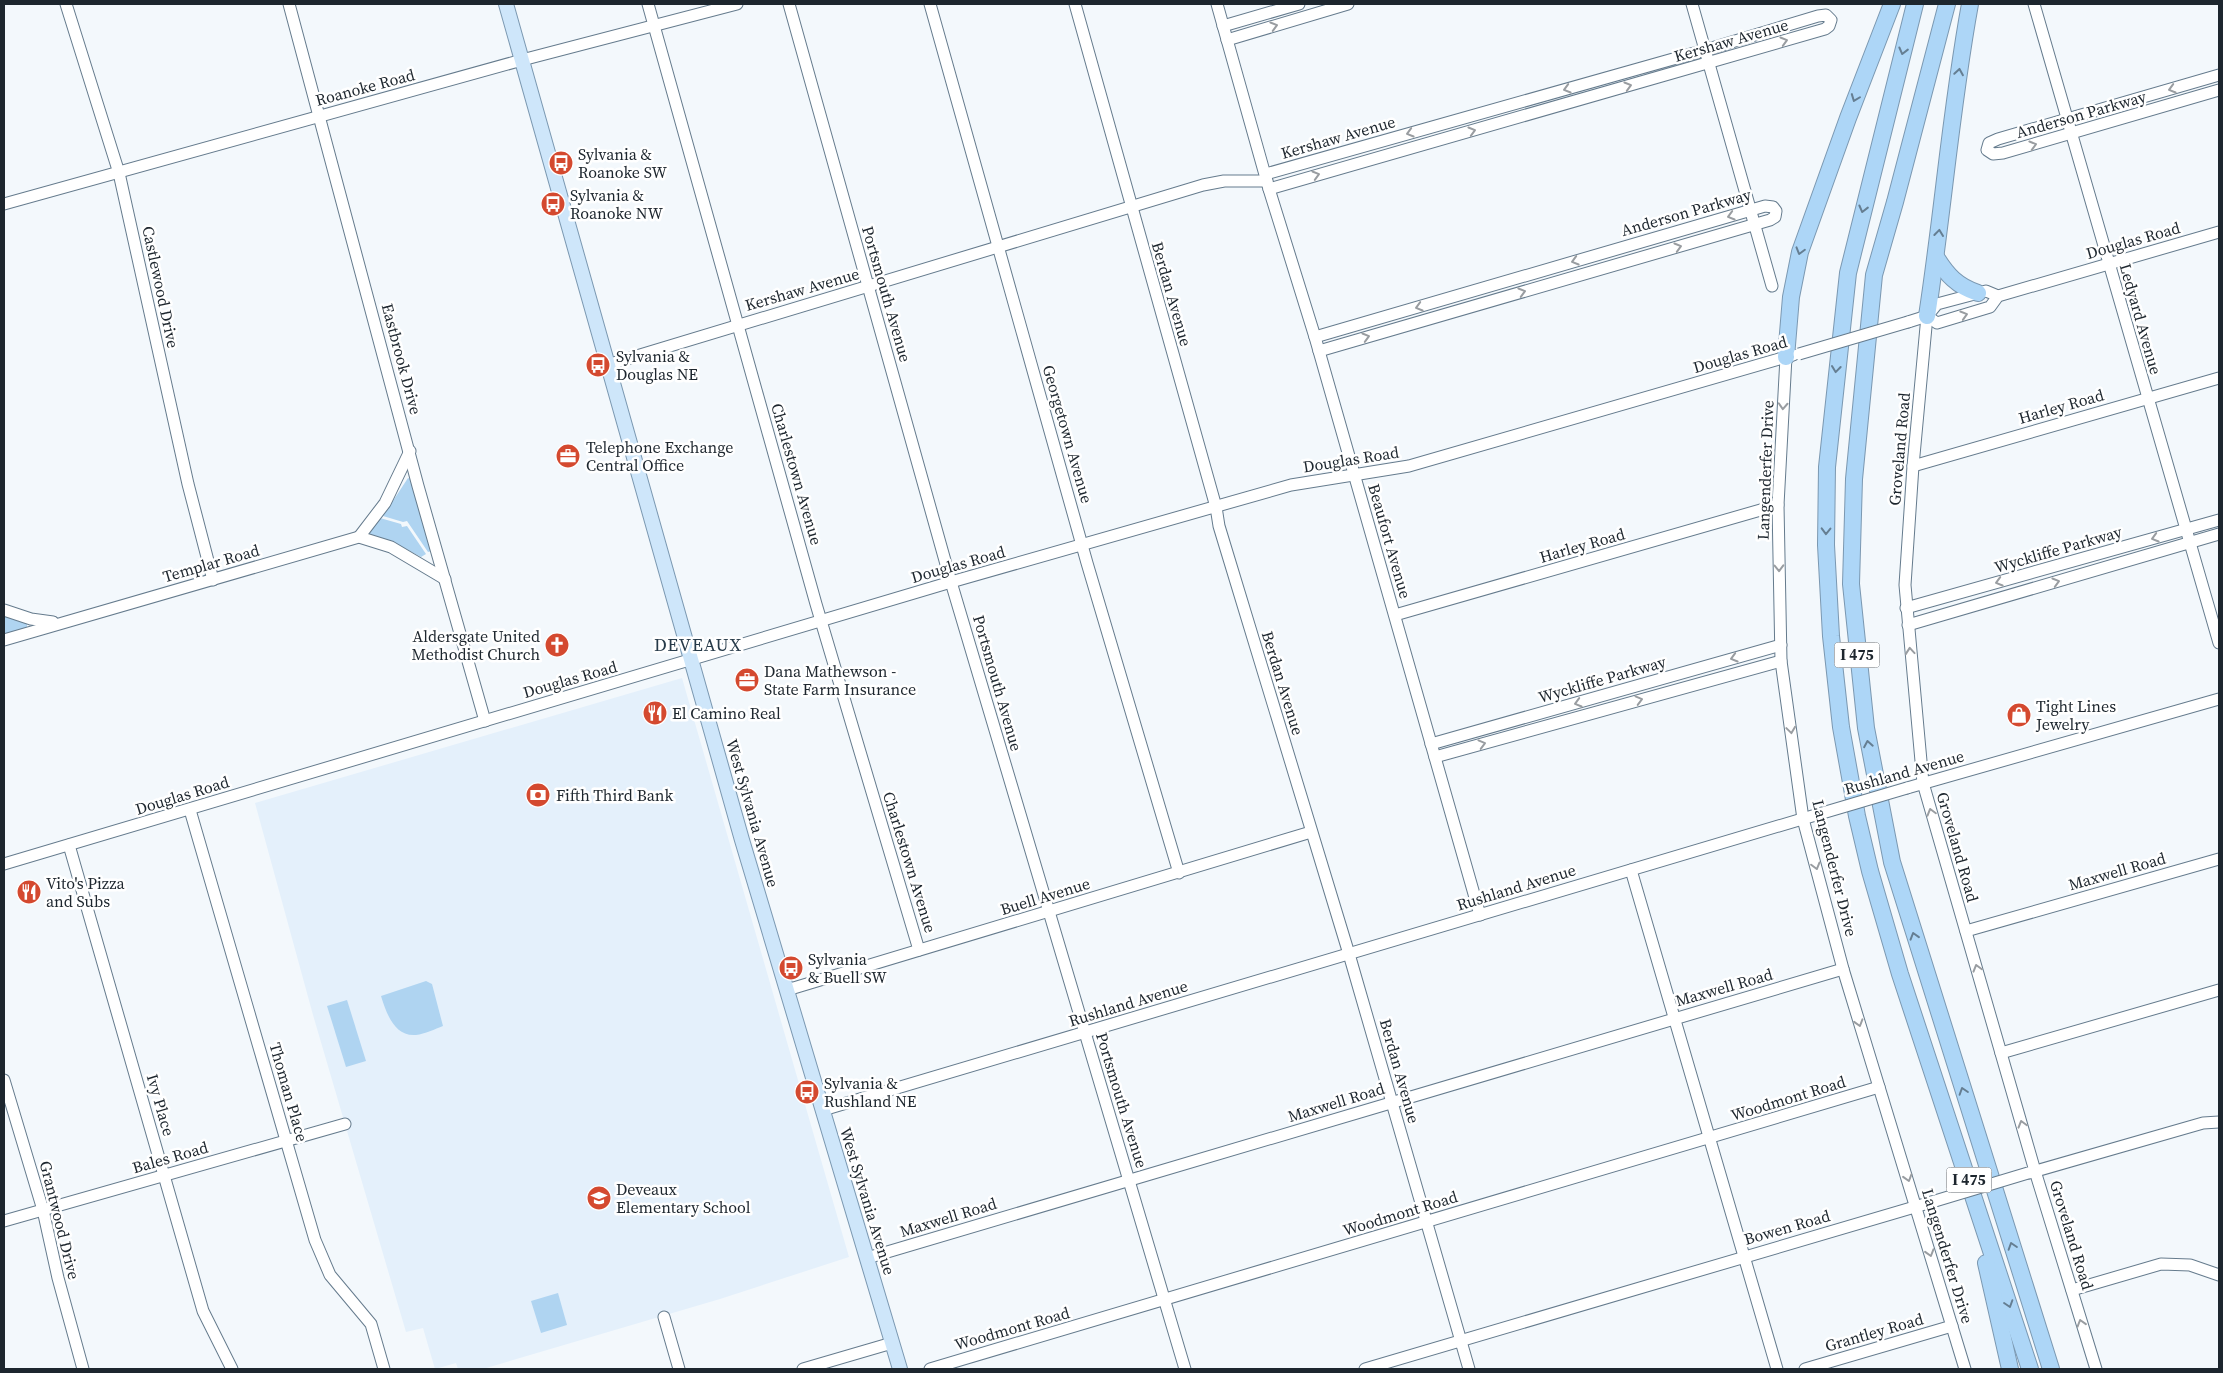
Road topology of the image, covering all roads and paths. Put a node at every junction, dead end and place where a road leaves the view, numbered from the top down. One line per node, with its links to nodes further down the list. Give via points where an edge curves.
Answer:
1 (66, 4): 29 (street, Castlewood Drive)
2 (289, 4): 26 (street, Eastbrook Drive)
3 (506, 4): 22 (main road, West Sylvania Avenue)
4 (648, 4): 18 (street, Charlestown Avenue)
5 (737, 4): 18 (street, Roanoke Road)
6 (789, 4): 39 (street, Portsmouth Avenue)
7 (930, 4): 36 (street, Georgetown Avenue)
8 (1075, 4): 32 (street, Berdan Avenue)
9 (1217, 4): 19 (street, Beaufort Avenue)
10 (1299, 4): 19 (street)
11 (1348, 4): 20 (street, one-way to 11)
12 (1692, 4): 21 (street)
13 (1892, 4): 47 (highway, one-way to 47, via 1804,237 1791,298)
14 (1915, 4): 97 (highway, I 475, one-way to 97, via 1848,273 1827,467 1826,545 1835,683 1849,774 1870,871)
15 (1947, 4): 140 (highway, I 475, one-way to 15, via 1892,862 1866,728 1851,584 1854,480 1874,275)
16 (1970, 4): 37 (highway, one-way to 16, via 1951,125)
17 (2034, 4): 27 (street, Ledyard Avenue)
18 (654, 25): 22 (street, Roanoke Road); 44 (street, Charlestown Avenue)
19 (1223, 26): 20 (street, Beaufort Avenue)
20 (1227, 40): 30 (street, Beaufort Avenue)
21 (1705, 50): 23 (street); 23 (street, Kershaw Avenue, one-way to 21, via 1825,29 1831,20 1826,15 1818,16); 30 (street, Kershaw Avenue, one-way to 30)
22 (522, 60): 26 (street, Roanoke Road); 48 (main road, West Sylvania Avenue)
23 (1709, 63): 30 (street, Kershaw Avenue, one-way to 23); 33 (street)
24 (2219, 75): 27 (street, Anderson Parkway, one-way to 27)
25 (2219, 90): 28 (street, Anderson Parkway)
26 (320, 116): 29 (street, Roanoke Road); 51 (street, Eastbrook Drive)
27 (2068, 120): 28 (street, Ledyard Avenue); 28 (street, Anderson Parkway, one-way to 28, via 1998,139 1989,143 1987,150 1993,154 2004,154)
28 (2072, 134): 38 (street, Ledyard Avenue)
29 (120, 173): 31 (street, Roanoke Road); 63 (street, Castlewood Drive, via 186,474)
30 (1267, 181): 32 (street, Kershaw Avenue, via 1224,180); 45 (street, Beaufort Avenue)
31 (4, 204)
32 (1131, 207): 36 (street, Kershaw Avenue); 55 (street, Berdan Avenue)
33 (1750, 210): 34 (street); 34 (street, Anderson Parkway, via 1766,206 1776,211 1775,217); 45 (street, Anderson Parkway, one-way to 45)
34 (1754, 225): 40 (street); 46 (street, Anderson Parkway, one-way to 34)
35 (2219, 232): 38 (street, Douglas Road)
36 (998, 247): 39 (street, Kershaw Avenue); 61 (street, Georgetown Avenue)
37 (1936, 257): 41 (highway, via 1953,281); 43 (highway)
38 (2109, 264): 42 (street, Douglas Road); 50 (street, Ledyard Avenue)
39 (868, 286): 44 (street, Kershaw Avenue); 64 (street, Portsmouth Avenue)
40 (1772, 286)
41 (1978, 293): 42 (street, Douglas Road, via 1986,291); 43 (street, Douglas Road, via 1937,304)
42 (1998, 296): 43 (street, Douglas Road, one-way to 42, via 1937,323 1990,307)
43 (1927, 316): 47 (street, Douglas Road, bridge); 52 (street, Groveland Road)
44 (738, 325): 48 (street, Kershaw Avenue); 69 (street, Charlestown Avenue)
45 (1315, 337): 46 (street, Beaufort Avenue)
46 (1319, 351): 53 (street, Beaufort Avenue)
47 (1792, 356): 53 (street, Douglas Road, via 1425,462); 54 (street, Langenderfer Drive, one-way to 54)
48 (607, 364): 74 (main road, West Sylvania Avenue)
49 (2219, 378): 50 (street, Harley Road)
50 (2148, 398): 52 (street, Harley Road); 57 (street, Ledyard Avenue)
51 (410, 451): 59 (street, via 386,503); 62 (street, Eastbrook Drive)
52 (1913, 466): 65 (street, Groveland Road)
53 (1354, 474): 55 (street, Douglas Road, via 1291,485); 67 (street, Beaufort Avenue)
54 (1778, 505): 67 (street, Harley Road); 73 (street, Langenderfer Drive, one-way to 73)
55 (1216, 507): 61 (street, Douglas Road); 83 (street, Berdan Avenue)
56 (2219, 520): 57 (street, Wyckliffe Parkway)
57 (2187, 529): 60 (street, Ledyard Avenue); 65 (street, Wyckliffe Parkway, one-way to 65)
58 (2219, 534): 60 (street, Wyckliffe Parkway)
59 (359, 537): 62 (street, via 391,547); 63 (street, Templar Road)
60 (2190, 542): 70 (street, Wyckliffe Parkway, one-way to 60); 72 (street, Ledyard Avenue)
61 (1082, 546): 64 (street, Douglas Road); 88 (street, Georgetown Avenue)
62 (445, 579): 77 (street, Eastbrook Drive)
63 (213, 580): 68 (street, Templar Road)
64 (951, 582): 69 (street, Douglas Road); 89 (street, Portsmouth Avenue)
65 (1906, 608): 70 (street, Groveland Road)
66 (4, 610): 68 (street, Templar Road, via 41,621)
67 (1395, 615): 78 (street, Beaufort Avenue)
68 (72, 620): 71 (street, Templar Road)
69 (821, 622): 74 (street, Douglas Road); 92 (street, Charlestown Avenue)
70 (1908, 625): 80 (street, Groveland Road, one-way to 70)
71 (4, 640)
72 (2219, 643)
73 (1781, 645): 75 (street, Langenderfer Drive); 78 (street, Wyckliffe Parkway, one-way to 78)
74 (692, 660): 77 (street, Douglas Road); 95 (main road, West Sylvania Avenue)
75 (1781, 661): 79 (street, Wyckliffe Parkway, one-way to 75); 82 (street, Langenderfer Drive, one-way to 82)
76 (2219, 699): 80 (street, Rushland Avenue)
77 (485, 721): 81 (street, Douglas Road)
78 (1432, 744): 79 (street, Beaufort Avenue)
79 (1435, 757): 90 (street, Beaufort Avenue)
80 (1923, 783): 82 (street, Rushland Avenue, bridge); 91 (street, Groveland Road, one-way to 80)
81 (190, 810): 84 (street, Douglas Road); 108 (street, Thoman Place)
82 (1803, 819): 87 (street, Rushland Avenue); 94 (street, Langenderfer Drive, one-way to 94)
83 (1311, 832): 88 (street, Buell Avenue); 93 (street, Berdan Avenue)
84 (69, 846): 86 (street, Douglas Road); 110 (street, Ivy Place)
85 (2219, 859): 91 (street, Maxwell Road)
86 (4, 864)
87 (1631, 870): 90 (street, Rushland Avenue); 98 (street)
88 (1179, 873): 89 (street, Buell Avenue)
89 (1048, 912): 92 (street, Buell Avenue); 99 (street, Portsmouth Avenue)
90 (1480, 915): 93 (street, Rushland Avenue)
91 (1966, 931): 100 (street, Groveland Road, one-way to 91)
92 (919, 950): 95 (street, Buell Avenue)
93 (1349, 954): 99 (street, Rushland Avenue); 103 (street, Berdan Avenue)
94 (1843, 969): 98 (street, Maxwell Road); 102 (street, Langenderfer Drive, one-way to 102)
95 (787, 990): 104 (main road, West Sylvania Avenue)
96 (2219, 990): 100 (street)
97 (1906, 992): 138 (highway, via 1921,1058 1984,1256); 139 (highway, I 475, one-way to 139)
98 (1675, 1019): 103 (street, Maxwell Road); 107 (street)
99 (1084, 1033): 104 (street, Rushland Avenue); 111 (street, Portsmouth Avenue)
100 (2001, 1052): 109 (street, Groveland Road, one-way to 100)
101 (4, 1080): 113 (street, Grantwood Drive)
102 (1879, 1088): 107 (street, Woodmont Road); 112 (street, Langenderfer Drive, one-way to 112)
103 (1392, 1102): 111 (street, Maxwell Road); 115 (street, Berdan Avenue)
104 (823, 1110): 117 (main road, West Sylvania Avenue)
105 (2219, 1122): 109 (street, Bowen Road, via 2203,1123)
106 (345, 1124): 108 (street, Bales Road)
107 (1709, 1138): 115 (street, Woodmont Road); 116 (street)
108 (286, 1141): 110 (street, Bales Road); 127 (street, Thoman Place, via 315,1240 330,1275 371,1324)
109 (2031, 1172): 112 (street, Bowen Road, bridge); 119 (street, Groveland Road)
110 (164, 1175): 113 (street, Bales Road); 126 (street, Ivy Place, via 203,1311)
111 (1128, 1180): 117 (street, Maxwell Road); 120 (street, Portsmouth Avenue)
112 (1916, 1206): 116 (street, Bowen Road); 122 (street, Langenderfer Drive, one-way to 122)
113 (43, 1210): 114 (street, Bales Road); 125 (street, Grantwood Drive)
114 (4, 1222)
115 (1427, 1222): 120 (street, Woodmont Road); 123 (street, Berdan Avenue)
116 (1745, 1257): 123 (street, Bowen Road); 135 (street)
117 (867, 1258): 124 (main road, West Sylvania Avenue)
118 (2219, 1275): 119 (street, via 2190,1265 2161,1264)
119 (2072, 1290): 141 (street, Groveland Road, one-way to 119)
120 (1164, 1300): 131 (street, Woodmont Road); 132 (street, Portsmouth Avenue)
121 (664, 1317): 128 (street)
122 (1952, 1326): 136 (street, Grantley Road); 137 (street, Langenderfer Drive)
123 (1461, 1341): 133 (street, Bowen Road); 134 (street, Berdan Avenue)
124 (892, 1344): 129 (street); 130 (main road, West Sylvania Avenue)
125 (83, 1369)
126 (232, 1369)
127 (384, 1369)
128 (679, 1369)
129 (803, 1369)
130 (900, 1369)
131 (930, 1369)
132 (1184, 1369)
133 (1366, 1369)
134 (1469, 1369)
135 (1777, 1369)
136 (1805, 1369)
137 (1965, 1369)
138 (2010, 1369)
139 (2030, 1369)
140 (2052, 1369)
141 (2096, 1369)

